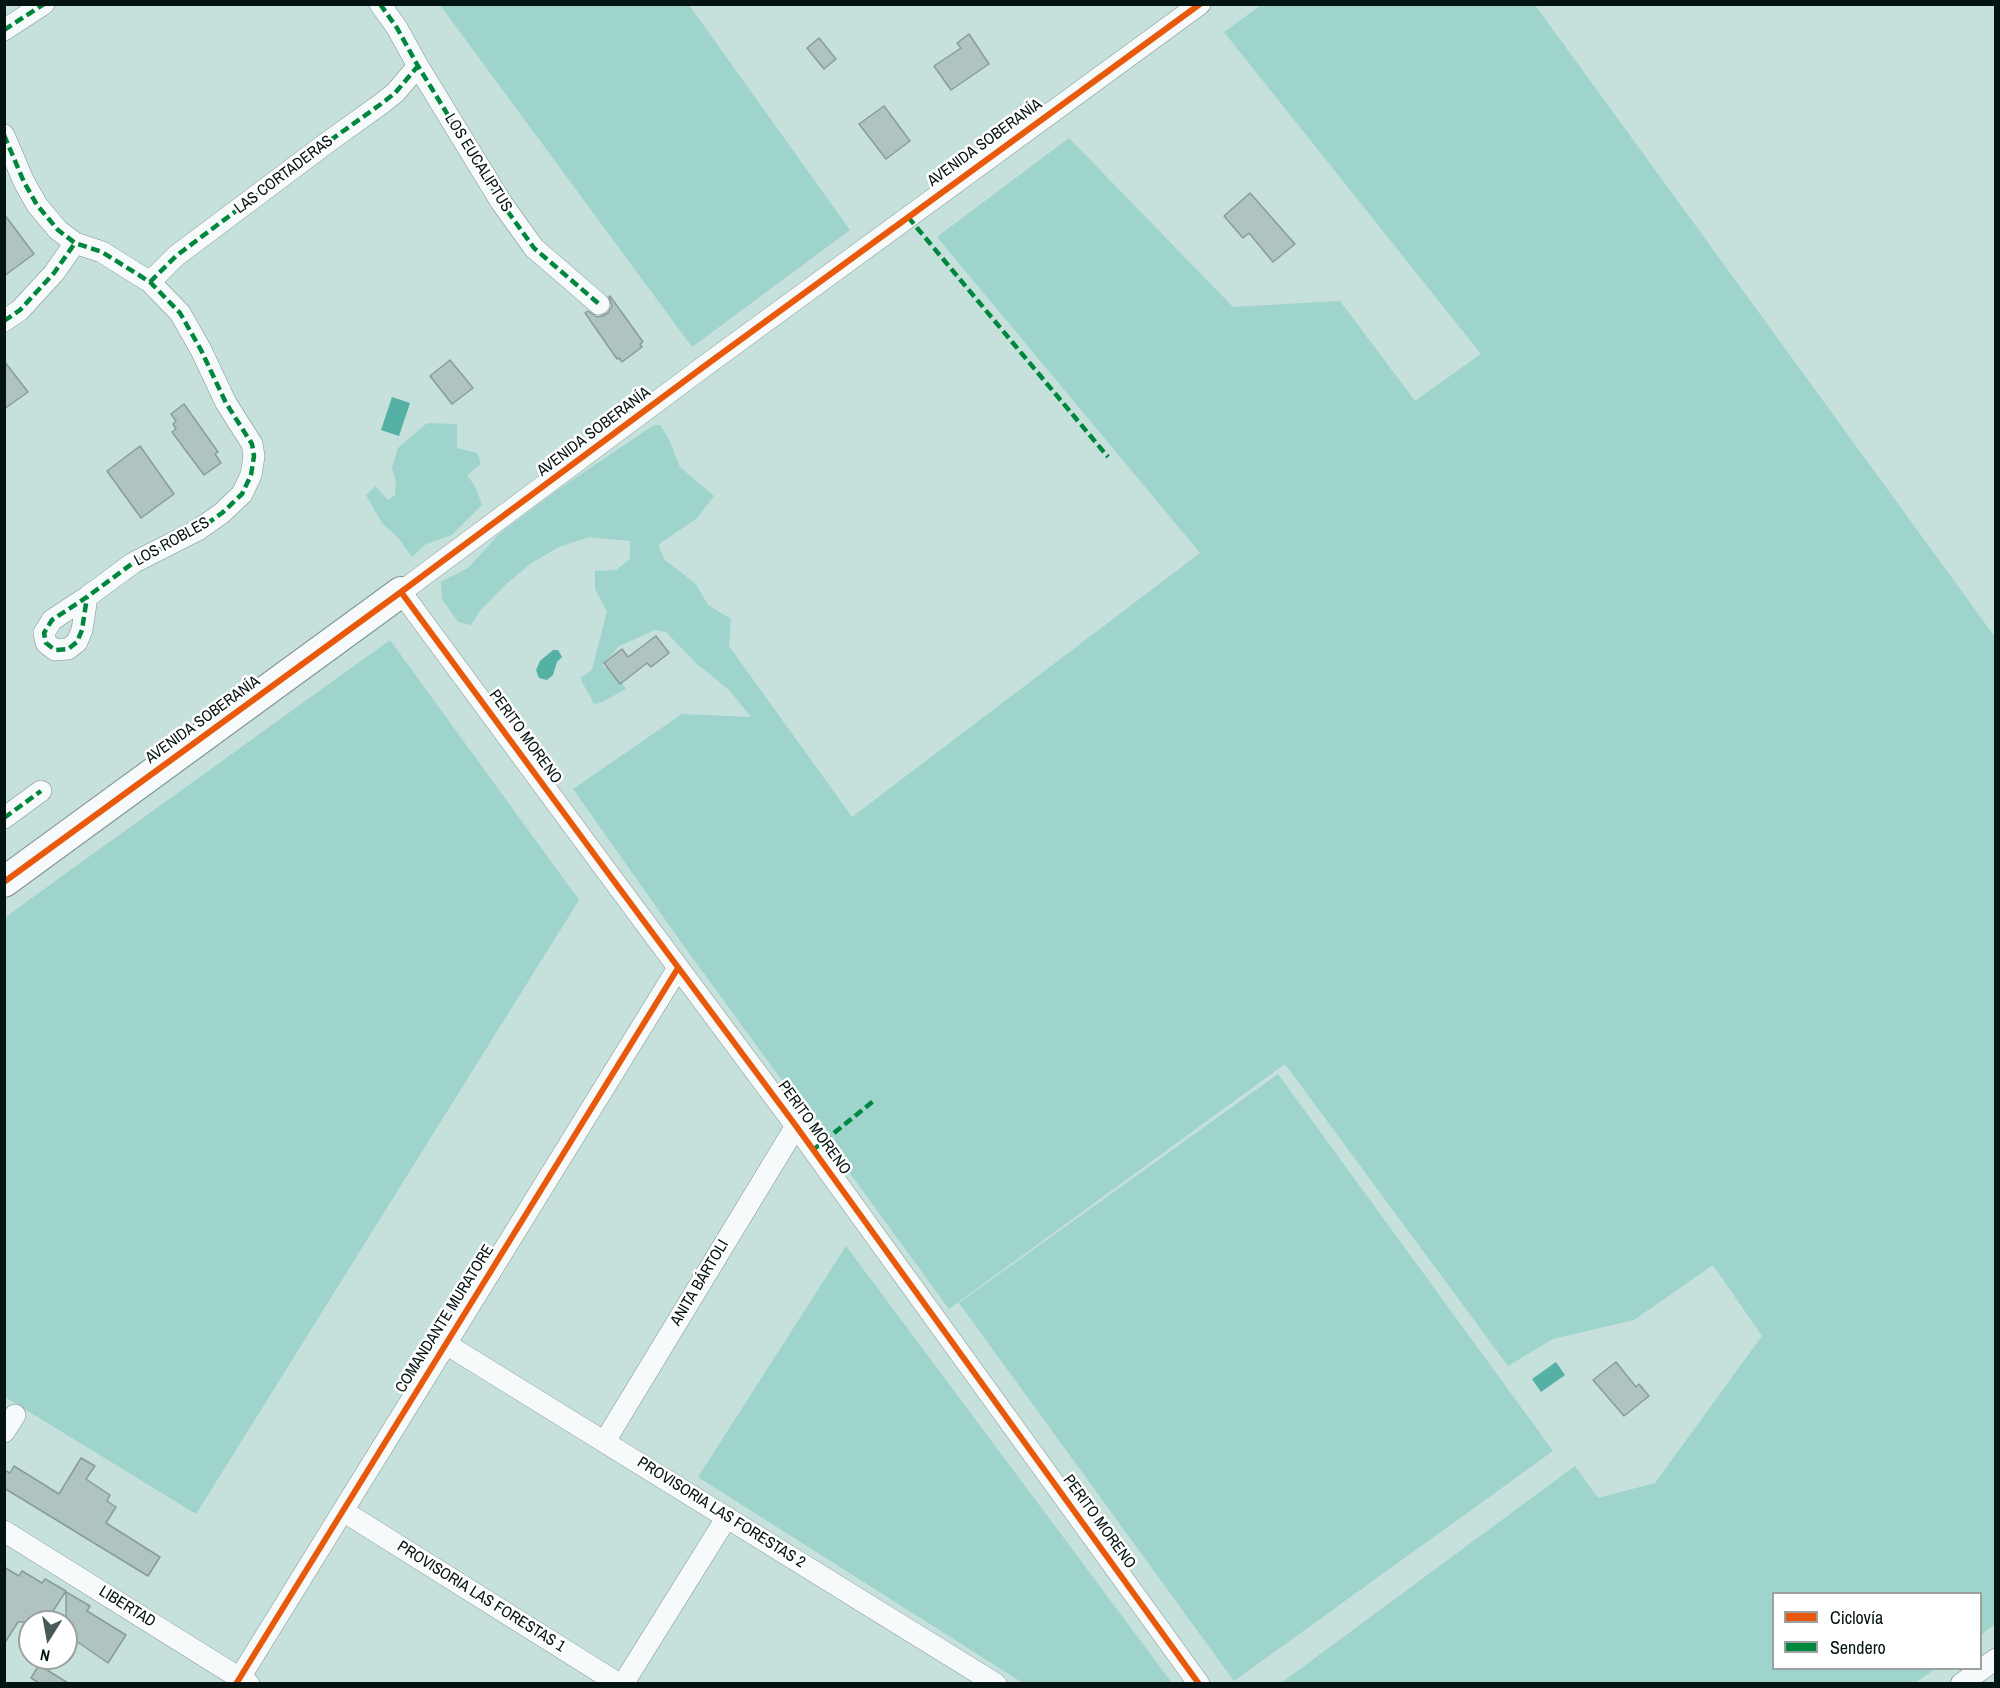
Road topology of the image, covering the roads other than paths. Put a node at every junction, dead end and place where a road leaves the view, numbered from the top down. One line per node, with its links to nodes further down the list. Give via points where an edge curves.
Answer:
1 (44, 4): 4 (street)
2 (380, 4): 5 (street, LOS EUCALIPTUS)
3 (1200, 4): 11 (street, AVENIDA SOBERANÍA)
4 (4, 30)
5 (418, 66): 8 (street, LAS CORTADERAS, via 395,93 176,256); 9 (street, LOS EUCALIPTUS, via 501,202 534,248)
6 (4, 135): 7 (street, via 38,205 58,230)
7 (75, 243): 8 (street, via 102,252); 10 (street, via 54,273 20,310)
8 (150, 282): 12 (street, LOS ROBLES, via 180,313 226,403 252,444 251,475 242,494 222,513 198,530 133,563)
9 (599, 304)
10 (4, 321)
11 (401, 592): 15 (street, AVENIDA SOBERANÍA); 16 (street, PERITO MORENO)
12 (87, 597)
13 (41, 791): 14 (street)
14 (4, 818)
15 (4, 882)
16 (678, 968): 17 (street, PERITO MORENO); 18 (street, COMANDANTE MURATORE)
17 (796, 1126): 19 (street, ANITA BÁRTOLI); 29 (street, PERITO MORENO)
18 (446, 1344): 19 (street, PROVISORIA LAS FORESTAS 2); 20 (street, COMANDANTE MURATORE)
19 (604, 1441): 21 (street, PROVISORIA LAS FORESTAS 2)
20 (343, 1511): 26 (street, COMANDANTE MURATORE); 27 (street, PROVISORIA LAS FORESTAS 1)
21 (727, 1517): 27 (street); 28 (street, PROVISORIA LAS FORESTAS 2)
22 (4, 1532): 26 (street, LIBERTAD)
23 (1995, 1659): 24 (street)
24 (1982, 1668)
25 (1979, 1670): 30 (street)
26 (242, 1681)
27 (621, 1683)
28 (996, 1683)
29 (1199, 1683)
30 (1961, 1683)

